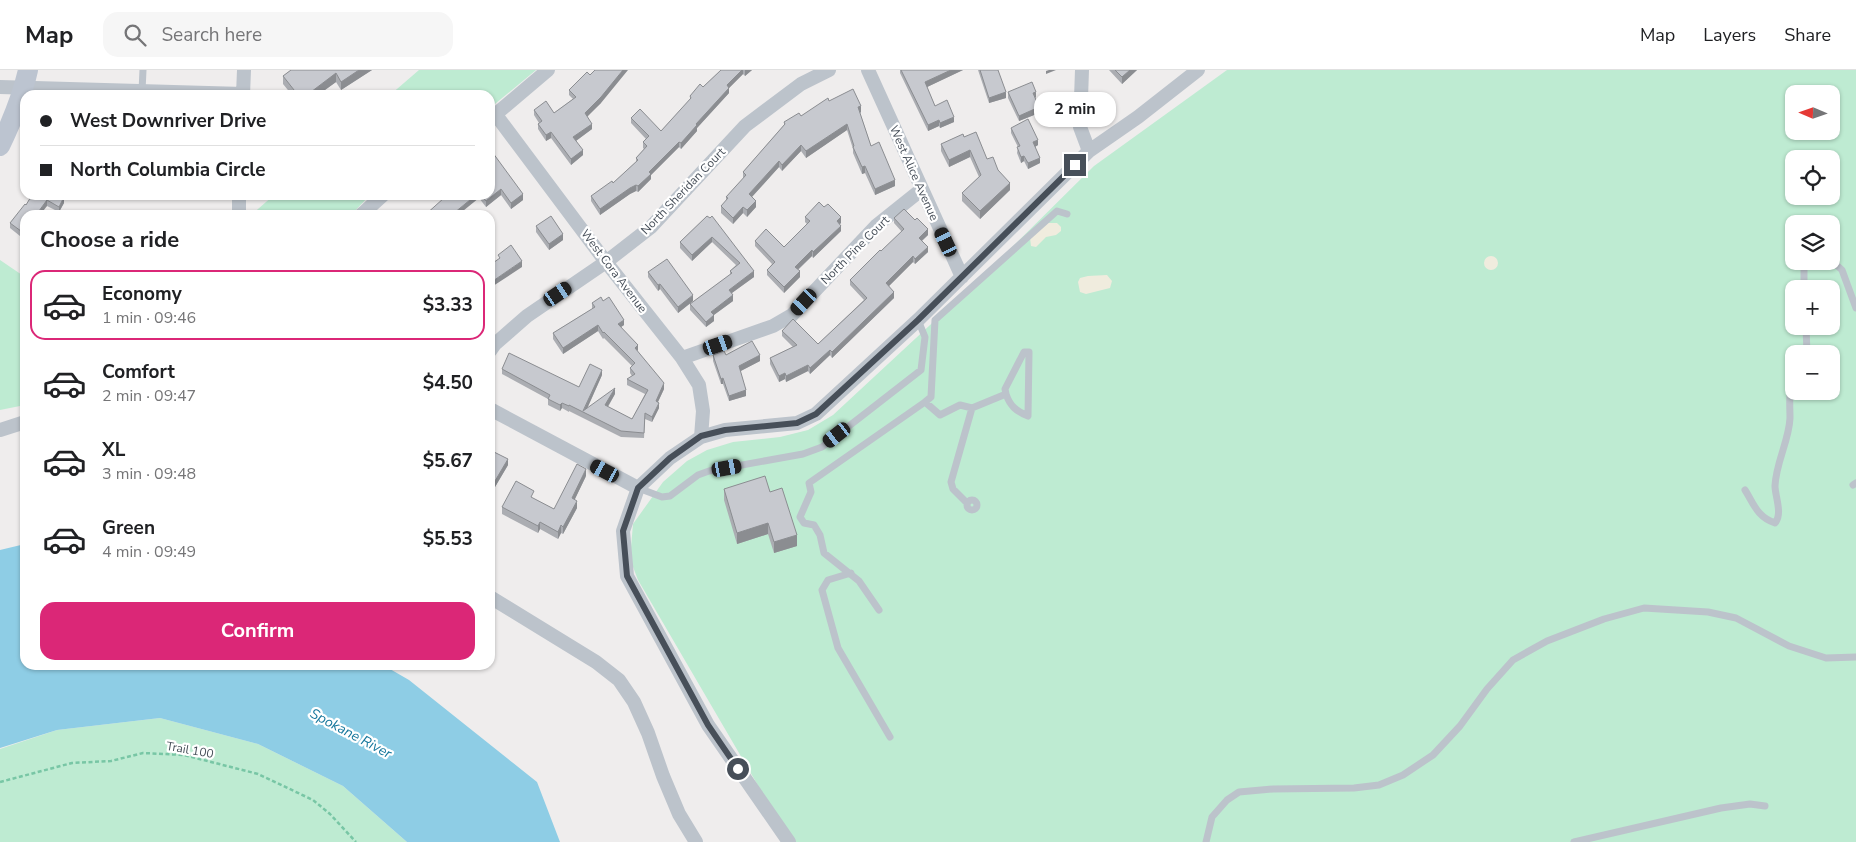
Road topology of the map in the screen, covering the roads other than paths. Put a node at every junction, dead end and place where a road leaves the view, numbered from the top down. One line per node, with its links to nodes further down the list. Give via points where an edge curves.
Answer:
1 (143, 70): 11 (lane)
2 (244, 70): 12 (street)
3 (548, 70): 14 (street)
4 (829, 70): 22 (street, North Sheridan Court, via 801,84 745,126 651,227)
5 (868, 70): 18 (street, West Alice Avenue)
6 (1082, 70): 17 (street, via 1080,127)
7 (1198, 70): 17 (street)
8 (26, 79): 9 (street); 10 (street)
9 (0, 87)
10 (132, 90)
11 (142, 90)
12 (243, 90)
13 (20, 97): 16 (main road)
14 (495, 115)
15 (495, 120): 22 (street, West Cora Avenue)
16 (0, 146)
17 (1089, 151): 24 (street)
18 (922, 190): 24 (street, West Alice Avenue); 28 (street, North Pine Court, via 876,226 792,315 773,326)
19 (377, 200): 20 (street)
20 (367, 210)
21 (1067, 214): 31 (lane, via 1056,211 935,320 931,397)
22 (606, 262): 27 (street, North Sheridan Court, via 527,316); 28 (street, West Cora Avenue)
23 (1840, 268): 25 (lane)
24 (962, 277): 26 (street)
25 (1856, 308)
26 (918, 320): 36 (street, via 816,414 797,423 725,430); 37 (lane, via 924,337 921,370 822,447 803,454 709,471 698,475 670,496 662,497)
27 (495, 344)
28 (682, 358): 36 (street, West Cora Avenue, via 699,385 703,411)
29 (1006, 394): 29 (lane, via 1009,404 1028,416 1029,352 1024,352 1005,389); 32 (lane)
30 (1789, 400): 38 (lane, via 1788,433 1775,486 1778,520 1775,523 1760,515)
31 (925, 402): 32 (lane, via 940,416 960,405); 40 (lane, via 810,483 812,492 800,517 804,523 814,525 824,553)
32 (972, 408): 39 (lane, via 950,482)
33 (495, 412): 37 (street)
34 (20, 424): 35 (street)
35 (0, 430)
36 (701, 436): 37 (street, via 670,458)
37 (638, 488): 47 (street, via 623,531 627,576 708,725)
38 (1745, 490)
39 (967, 503)
40 (851, 573): 42 (lane, via 860,581); 44 (lane, via 828,580 822,590 828,617 838,648)
41 (495, 601): 46 (street, via 596,662 619,680 634,702 679,814)
42 (878, 610)
43 (1856, 658): 48 (lane, via 1826,658 1789,646 1736,618 1708,612 1644,608 1604,619 1547,640 1513,660 1433,755 1403,775 1379,785 1354,788 1239,792 1212,817)
44 (890, 738)
45 (1765, 806): 49 (lane, via 1750,804 1721,808)
46 (696, 842)
47 (788, 842)
48 (1206, 842)
49 (1574, 842)

